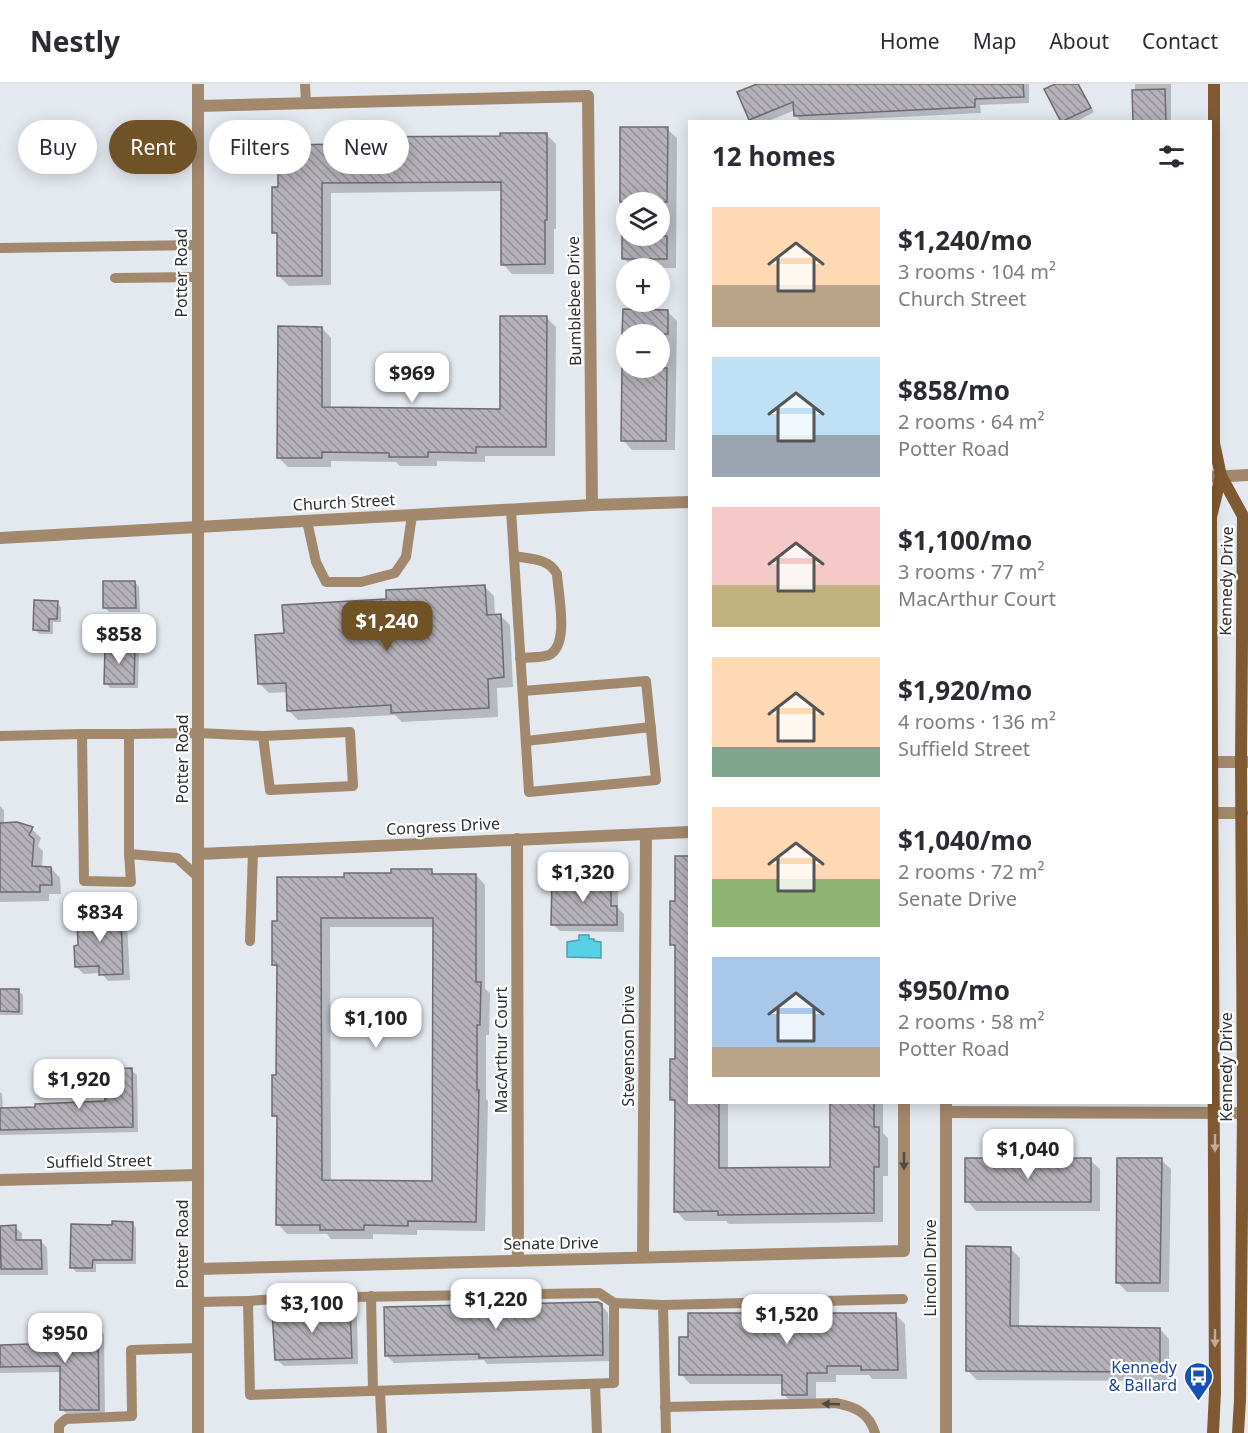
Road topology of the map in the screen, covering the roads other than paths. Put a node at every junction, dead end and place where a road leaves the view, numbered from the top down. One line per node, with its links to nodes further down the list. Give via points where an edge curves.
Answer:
1 (198, 84): 5 (street, Potter Road)
2 (305, 84): 4 (lane)
3 (1214, 84): 11 (street)
4 (306, 103): 5 (street); 13 (street, Bumblebee Drive, via 588,96)
5 (198, 106): 6 (street, Potter Road)
6 (198, 245): 7 (lane); 8 (street, Potter Road)
7 (0, 248)
8 (198, 277): 9 (lane); 18 (street, Potter Road)
9 (115, 278)
10 (1248, 475): 11 (street)
11 (1216, 477): 14 (street, Kennedy Drive); 31 (street, Kennedy Drive, via 1243,516)
12 (688, 502): 13 (street, Church Street)
13 (592, 505): 15 (street, Church Street)
14 (1212, 509)
15 (512, 510): 16 (street, Church Street); 20 (lane)
16 (412, 515): 17 (street, Church Street); 17 (lane, via 406,557 395,573 361,582 326,582 315,562)
17 (307, 521): 18 (street, Church Street)
18 (198, 527): 19 (street, Church Street); 24 (street, Potter Road)
19 (0, 538)
20 (514, 556): 21 (lane); 21 (lane, via 553,566 562,627 556,650 547,656)
21 (520, 658): 22 (lane)
22 (522, 691): 23 (lane, via 646,681); 29 (lane)
23 (651, 727): 29 (lane); 29 (lane, via 656,780 529,792)
24 (198, 733): 26 (lane); 28 (lane); 39 (street, Potter Road)
25 (82, 734): 26 (lane); 27 (lane); 38 (lane, via 84,881 131,882)
26 (129, 734): 38 (lane)
27 (0, 736)
28 (263, 736): 28 (lane, via 350,732 353,786 270,790)
29 (526, 741)
30 (1212, 762): 31 (street)
31 (1244, 762): 33 (street, Kennedy Drive)
32 (1212, 813): 33 (street)
33 (1242, 813): 46 (street, Kennedy Drive)
34 (688, 832): 35 (street, Congress Drive)
35 (646, 834): 36 (street, Congress Drive); 51 (street, Stevenson Drive)
36 (517, 839): 37 (street, Congress Drive); 52 (street, MacArthur Court)
37 (253, 851): 39 (street, Congress Drive); 42 (lane)
38 (129, 854): 40 (lane, via 177,858)
39 (198, 854): 40 (street, Potter Road)
40 (198, 877): 47 (street, Potter Road)
41 (1212, 888): 45 (street, Kennedy Drive)
42 (250, 941)
43 (904, 1104): 50 (street, Lincoln Drive, one-way to 50)
44 (946, 1107): 45 (street); 70 (street, Lincoln Drive)
45 (1215, 1113): 46 (street); 71 (street, Kennedy Drive, one-way to 71)
46 (1243, 1113): 49 (street, Kennedy Drive)
47 (198, 1175): 48 (street, Suffield Street); 53 (street, Potter Road)
48 (0, 1180)
49 (1245, 1191): 72 (street, Kennedy Drive)
50 (904, 1251): 51 (street, Senate Drive)
51 (643, 1257): 52 (street, Senate Drive)
52 (518, 1260): 53 (street, Senate Drive)
53 (198, 1269): 57 (street, Potter Road)
54 (371, 1296): 56 (lane); 58 (lane, via 599,1293); 62 (lane)
55 (903, 1299): 59 (lane)
56 (248, 1301): 57 (lane); 62 (lane, via 250,1395)
57 (198, 1302): 60 (street, Potter Road)
58 (614, 1303): 59 (lane); 61 (lane, via 614,1383)
59 (663, 1305): 63 (lane)
60 (198, 1348): 64 (lane, via 131,1350 132,1416 66,1419 59,1425); 65 (street, Potter Road)
61 (595, 1384): 62 (lane); 67 (lane)
62 (376, 1391): 66 (lane)
63 (665, 1407): 68 (lane); 69 (lane, one-way to 63, via 868,1416 853,1406 836,1403)
64 (59, 1433)
65 (198, 1433)
66 (382, 1433)
67 (597, 1433)
68 (666, 1433)
69 (875, 1433)
70 (946, 1433)
71 (1213, 1433)
72 (1238, 1433)

